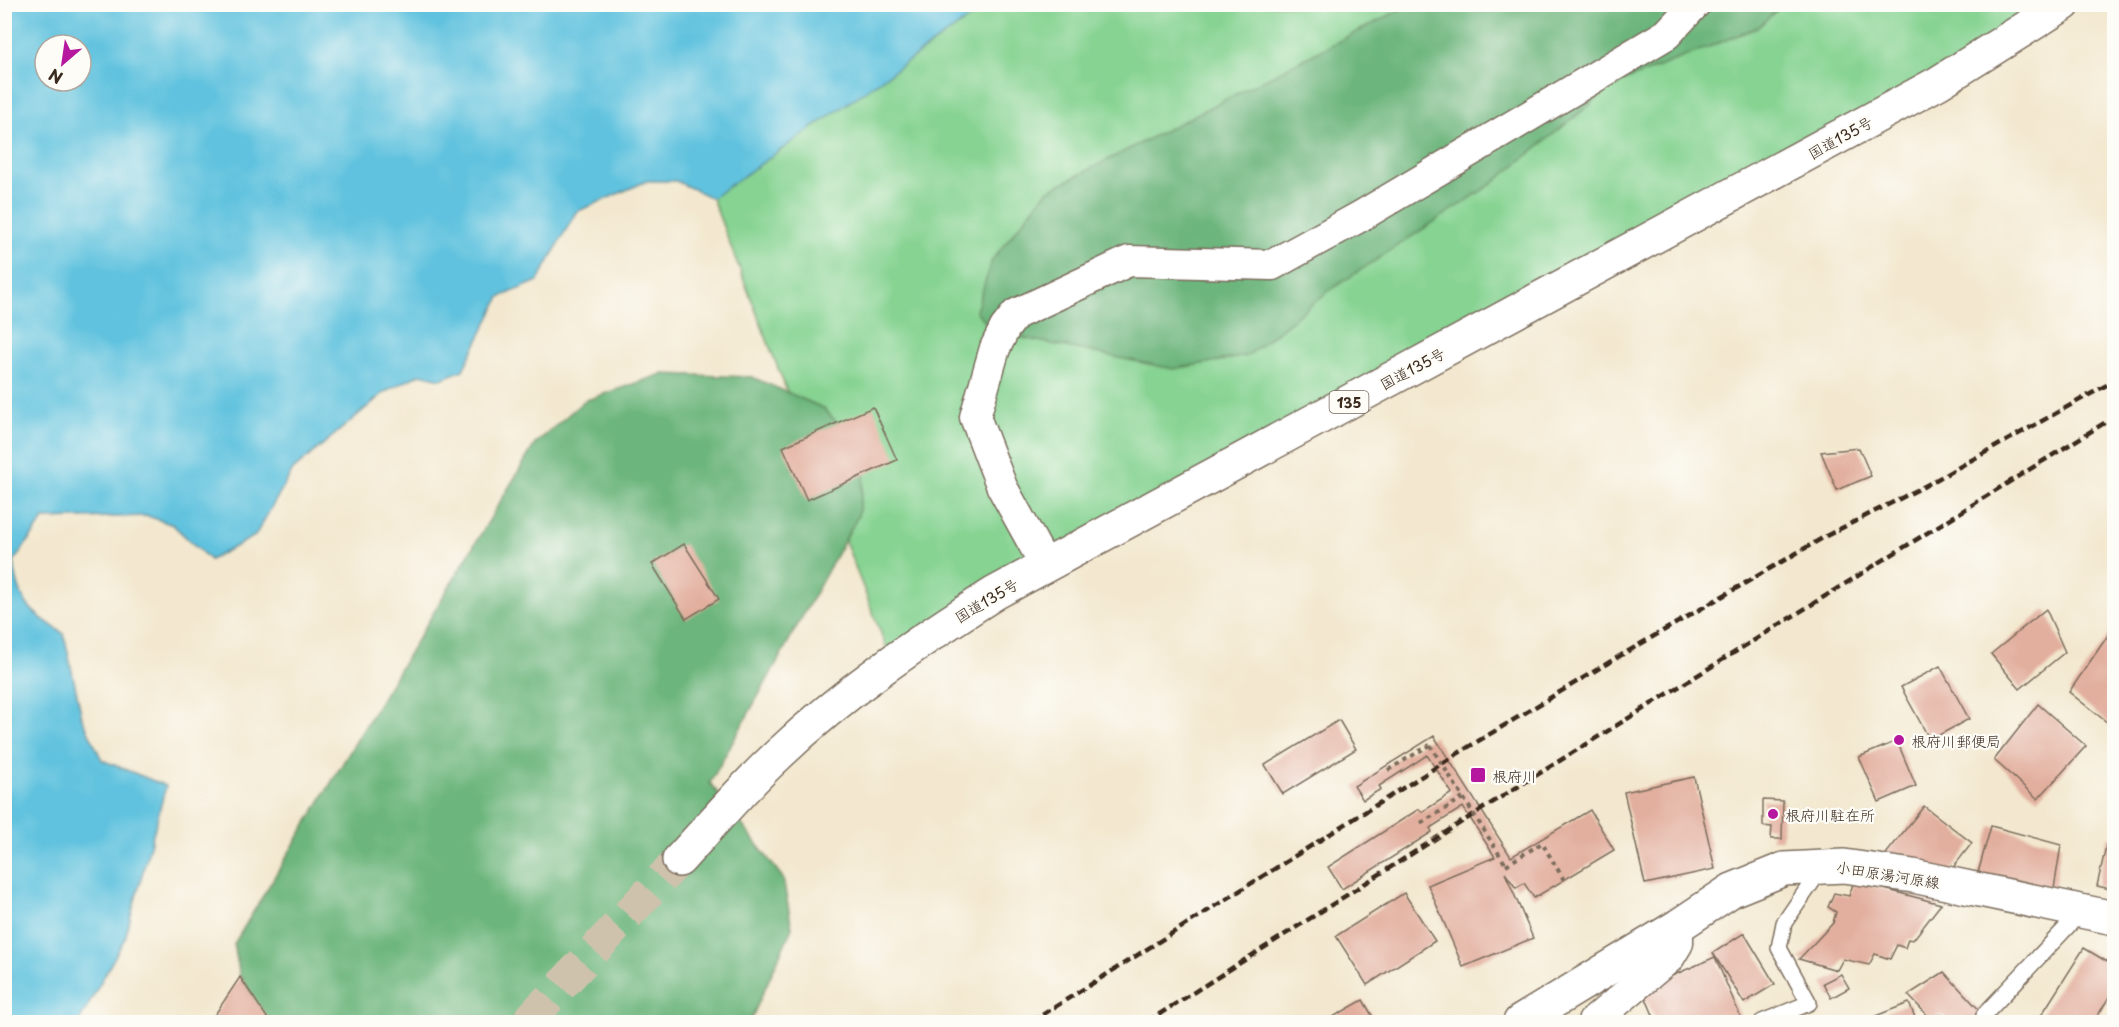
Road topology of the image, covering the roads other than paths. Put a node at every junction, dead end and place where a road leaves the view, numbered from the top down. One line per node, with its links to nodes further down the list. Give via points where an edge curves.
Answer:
1 (1695, 4): 3 (street, via 1667,34 1272,265 1129,261 1016,314 995,348 975,417 1002,487)
2 (2064, 4): 3 (main road, 国道135号 / 135, via 1832,142)
3 (1045, 565): 4 (main road, 国道135号 / 135, via 932,633 835,705 755,777)
4 (679, 860)
5 (1824, 865): 6 (main road, 小田原湯河原線, via 1913,876); 8 (main road, 小田原湯河原線, via 1784,869 1732,890); 12 (lane, via 1784,923 1779,948 1809,1003)
6 (2082, 911): 7 (main road, 小田原湯河原線); 9 (lane)
7 (2115, 918)
8 (1678, 926): 10 (main road, 小田原湯河原線); 11 (street, via 1678,943 1669,958)
9 (1984, 1015)
10 (1520, 1023)
11 (1593, 1023)
12 (1762, 1023)

